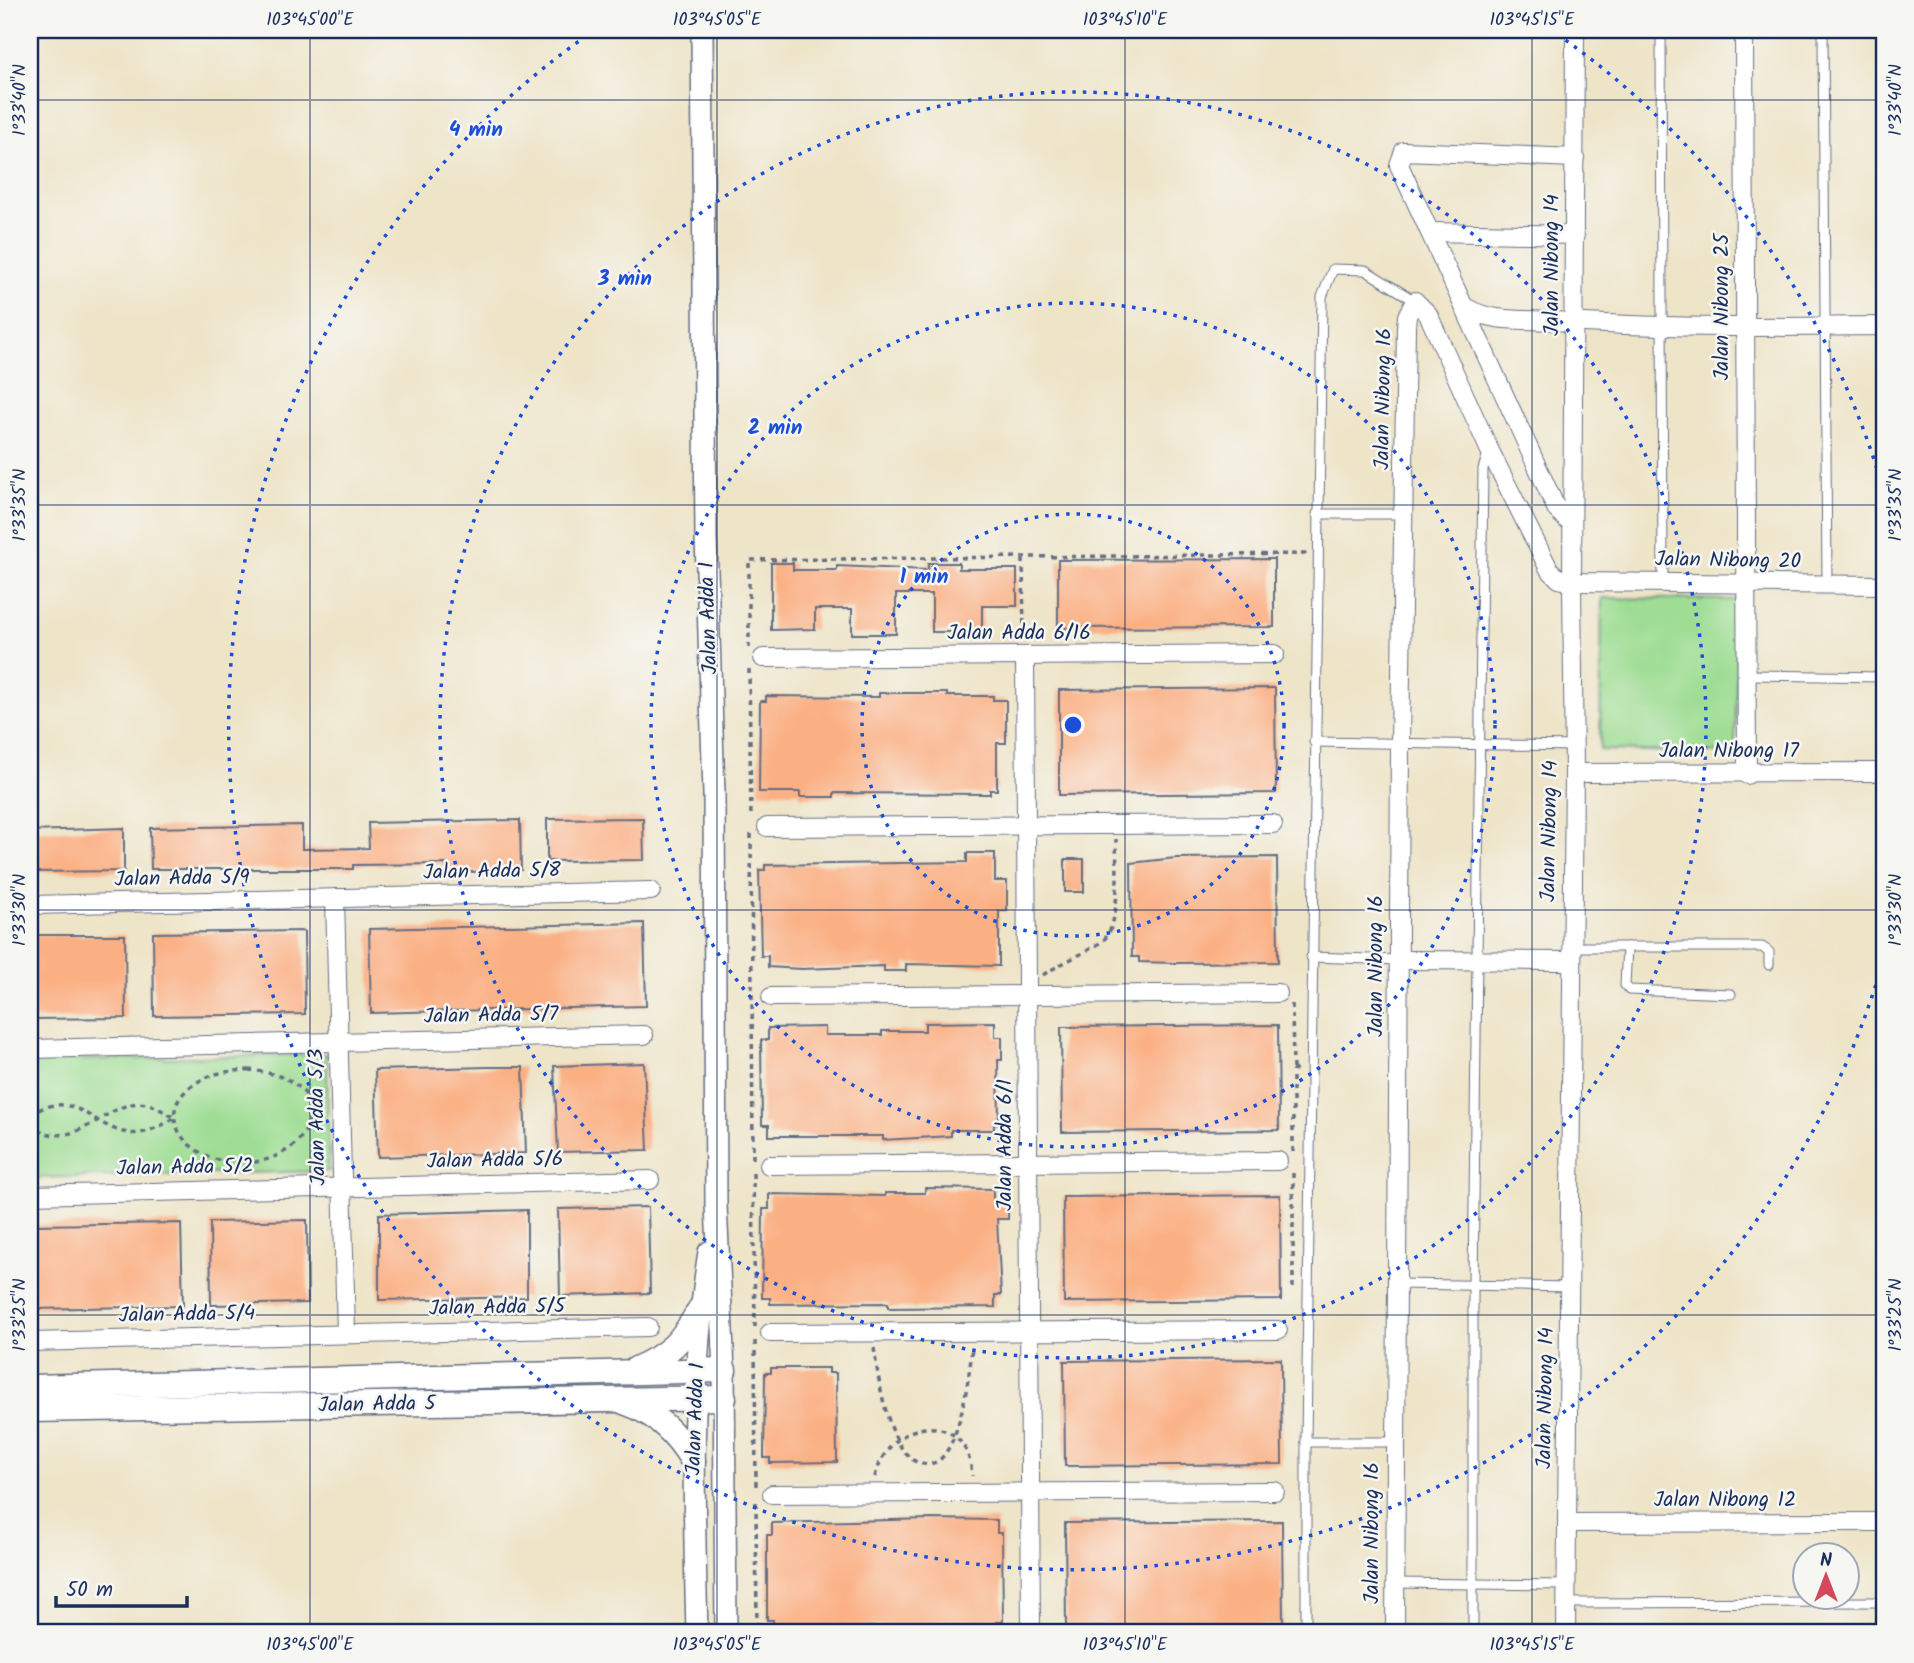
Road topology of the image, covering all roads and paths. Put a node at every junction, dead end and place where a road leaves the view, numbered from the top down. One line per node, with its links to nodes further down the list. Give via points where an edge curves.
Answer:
1 (702, 30): 71 (street, Jalan Adda 1, via 706,538 715,794)
2 (1574, 30): 6 (street, Jalan Nibong 14)
3 (1661, 30): 13 (lane)
4 (1744, 30): 12 (street, Jalan Nibong 25)
5 (1823, 30): 14 (lane)
6 (1575, 158): 7 (street, via 1404,151 1399,165); 8 (street, Jalan Nibong 14)
7 (1430, 232): 8 (street); 10 (street)
8 (1575, 235): 11 (street, Jalan Nibong 14)
9 (1415, 301): 16 (street, via 1435,326); 17 (lane, via 1365,270 1333,269 1326,280); 18 (street, Jalan Nibong 16, via 1406,327)
10 (1467, 308): 11 (street, via 1491,317); 19 (street, via 1557,510)
11 (1575, 323): 13 (street); 19 (street, Jalan Nibong 14)
12 (1744, 325): 13 (street); 14 (street); 24 (street, Jalan Nibong 25)
13 (1661, 326): 23 (lane)
14 (1824, 326): 15 (street); 25 (lane)
15 (1884, 326)
16 (1489, 450): 22 (street, via 1549,569 1559,579); 34 (lane, via 1483,469)
17 (1317, 514): 18 (lane); 32 (lane)
18 (1405, 514): 33 (street, Jalan Nibong 16)
19 (1572, 525): 22 (street, Jalan Nibong 14)
20 (1023, 559): 21 (path, via 1305,554); 28 (path); 110 (path, via 748,560)
21 (1305, 568)
22 (1572, 582): 23 (street, Jalan Nibong 20); 35 (street, Jalan Nibong 14)
23 (1663, 583): 24 (street, Jalan Nibong 20)
24 (1747, 584): 25 (street, Jalan Nibong 20); 30 (street, Jalan Nibong 25)
25 (1827, 584): 26 (street, Jalan Nibong 20)
26 (1884, 585)
27 (1275, 654): 28 (street, Jalan Adda 6/16)
28 (1025, 656): 29 (street, Jalan Adda 6/16); 41 (street, Jalan Adda 6/1)
29 (763, 658)
30 (1747, 675): 31 (lane); 38 (street, Jalan Nibong 25)
31 (1884, 677)
32 (1314, 742): 33 (lane); 48 (lane)
33 (1400, 745): 34 (lane); 49 (street, Jalan Nibong 16)
34 (1479, 745): 35 (lane); 50 (lane)
35 (1573, 746): 37 (street, Jalan Nibong 14)
36 (1884, 772): 38 (street, Jalan Nibong 17)
37 (1574, 773): 38 (street, Jalan Nibong 17); 47 (street, Jalan Nibong 14)
38 (1747, 775)
39 (1273, 824): 40 (street)
40 (1116, 825): 41 (street); 52 (path, via 1110,932 1101,943 1063,961)
41 (1026, 826): 42 (street); 52 (street, Jalan Adda 6/1)
42 (767, 827)
43 (650, 891): 44 (street, Jalan Adda 5/8)
44 (335, 898): 45 (street, Jalan Adda 5/9); 57 (street, Jalan Adda 5/3)
45 (30, 905)
46 (1627, 947): 47 (lane); 51 (lane, via 1762,947 1769,952); 54 (lane, via 1625,985 1629,990)
47 (1571, 954): 50 (street); 74 (street, Jalan Nibong 14)
48 (1311, 957): 49 (lane); 94 (lane)
49 (1399, 960): 50 (street); 72 (street, Jalan Nibong 16)
50 (1478, 961): 73 (lane)
51 (1769, 965)
52 (1027, 991): 53 (street); 55 (street); 66 (street, Jalan Adda 6/1)
53 (1278, 993): 60 (path, via 1292,992)
54 (1731, 994)
55 (771, 997)
56 (644, 1035): 57 (street, Jalan Adda 5/7)
57 (339, 1042): 59 (street); 69 (street, Jalan Adda 5/3)
58 (1300, 1046): 60 (path, via 1299,1068)
59 (30, 1049)
60 (1293, 1072): 65 (path, via 1293,1161)
61 (30, 1115): 63 (path, via 63,1105)
62 (175, 1118): 62 (path, via 180,1099 199,1080 248,1070 298,1085 306,1093 312,1114 292,1149 262,1162 243,1164 221,1161 185,1143); 63 (path, via 142,1133 128,1133); 63 (path, via 138,1104 116,1109)
63 (101, 1121): 64 (path, via 57,1135)
64 (30, 1126)
65 (1278, 1161): 66 (street)
66 (1028, 1163): 67 (street); 80 (street, Jalan Adda 6/1)
67 (769, 1164)
68 (650, 1180): 69 (street, Jalan Adda 5/6)
69 (342, 1188): 70 (street, Jalan Adda 5/2); 82 (street, Jalan Adda 5/3)
70 (30, 1195)
71 (716, 1205): 75 (street, Jalan Adda 1); 85 (street, Jalan Adda 1)
72 (1398, 1284): 73 (lane); 95 (street, Jalan Nibong 16)
73 (1473, 1285): 74 (lane); 105 (lane)
74 (1571, 1287): 103 (street, Jalan Nibong 14)
75 (700, 1309): 84 (street, Jalan Adda 1); 86 (main road, via 684,1338 659,1358)
76 (648, 1327): 82 (street, Jalan Adda 5/5)
77 (1278, 1330): 80 (street)
78 (873, 1332): 79 (street); 81 (street); 93 (path, via 882,1400)
79 (972, 1332): 80 (street); 92 (path, via 963,1406)
80 (1029, 1332): 98 (street, Jalan Adda 6/1)
81 (770, 1333)
82 (346, 1334): 83 (street, Jalan Adda 5/4)
83 (30, 1342)
84 (696, 1370): 85 (main road, Jalan Adda 5); 86 (main road, Jalan Adda 5); 88 (street, Jalan Adda 1)
85 (724, 1370): 89 (street, Jalan Adda 1)
86 (628, 1372): 87 (main road, Jalan Adda 5)
87 (30, 1387)
88 (696, 1397): 89 (main road, Jalan Adda 5); 90 (main road, Jalan Adda 5); 96 (street, Jalan Adda 1)
89 (724, 1398): 109 (street, Jalan Adda 1)
90 (619, 1401): 91 (main road, Jalan Adda 5); 96 (main road, via 662,1421)
91 (30, 1410)
92 (953, 1435): 93 (path, via 940,1427 927,1427 909,1430); 93 (path, via 944,1455 931,1465 907,1456); 100 (path, via 972,1464)
93 (897, 1440): 99 (path, via 886,1449)
94 (1306, 1441): 95 (lane); 112 (lane)
95 (1396, 1442): 104 (street, Jalan Nibong 16)
96 (693, 1461): 108 (street, Jalan Adda 1)
97 (1275, 1490): 98 (street)
98 (1030, 1492): 100 (street); 111 (street, Jalan Adda 6/1)
99 (872, 1493): 100 (street); 101 (street)
100 (972, 1493)
101 (772, 1494)
102 (1884, 1522): 103 (street, Jalan Nibong 12)
103 (1567, 1523): 106 (street, Jalan Nibong 14)
104 (1395, 1583): 105 (lane); 113 (street, Jalan Nibong 16)
105 (1473, 1584): 106 (lane); 114 (lane)
106 (1566, 1594): 107 (lane); 115 (street, Jalan Nibong 14)
107 (1884, 1602)
108 (697, 1633)
109 (726, 1633)
110 (757, 1633)
111 (1031, 1633)
112 (1306, 1633)
113 (1395, 1633)
114 (1473, 1633)
115 (1566, 1633)

